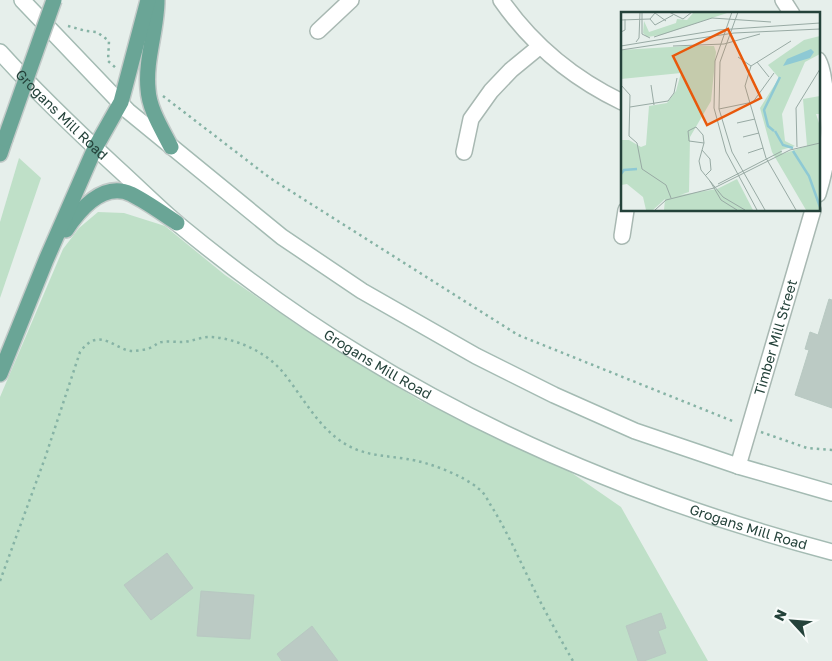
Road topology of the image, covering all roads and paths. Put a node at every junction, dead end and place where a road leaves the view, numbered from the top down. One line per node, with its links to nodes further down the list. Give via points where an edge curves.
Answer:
1 (22, 0): 17 (main road)
2 (54, 0): 22 (main road, bridge)
3 (148, 0): 14 (main road)
4 (157, 0): 15 (main road)
5 (352, 0): 10 (main road)
6 (502, 0): 11 (main road)
7 (783, 0): 8 (main road)
8 (791, 12)
9 (64, 25): 14 (path, via 97,32 109,42 108,61)
10 (318, 31)
11 (539, 47): 16 (main road, via 585,82); 21 (main road, via 491,91 471,119)
12 (0, 52): 20 (main road, Grogans Mill Road)
13 (820, 68): 18 (main road, via 828,98)
14 (127, 76): 17 (main road)
15 (148, 90): 19 (main road, via 153,111); 30 (path, via 160,94 270,178 518,335)
16 (621, 101)
17 (121, 102): 19 (main road); 20 (main road)
18 (827, 132): 23 (main road, via 826,168)
19 (171, 147): 32 (main road, via 282,237 362,291 476,356 635,431)
20 (95, 148): 26 (main road, Grogans Mill Road); 28 (main road)
21 (464, 152)
22 (0, 154)
23 (820, 188)
24 (626, 211): 27 (main road)
25 (813, 211): 30 (main road, Timber Mill Street)
26 (177, 223): 28 (main road, via 130,193 113,190 91,199); 34 (main road, Grogans Mill Road, via 251,281 334,339 441,401 610,479 696,512)
27 (622, 236)
28 (46, 260): 29 (main road)
29 (0, 374)
30 (749, 427): 31 (path, via 807,448); 32 (main road, Timber Mill Street)
31 (832, 450)
32 (738, 466): 33 (main road)
33 (832, 493)
34 (832, 552)
35 (0, 581): 36 (path, via 84,347 97,340 105,340 130,351 151,348 160,342 209,337 228,339 263,356 280,369 320,422 355,449 377,456 432,464 480,489 505,527)
36 (573, 661)

